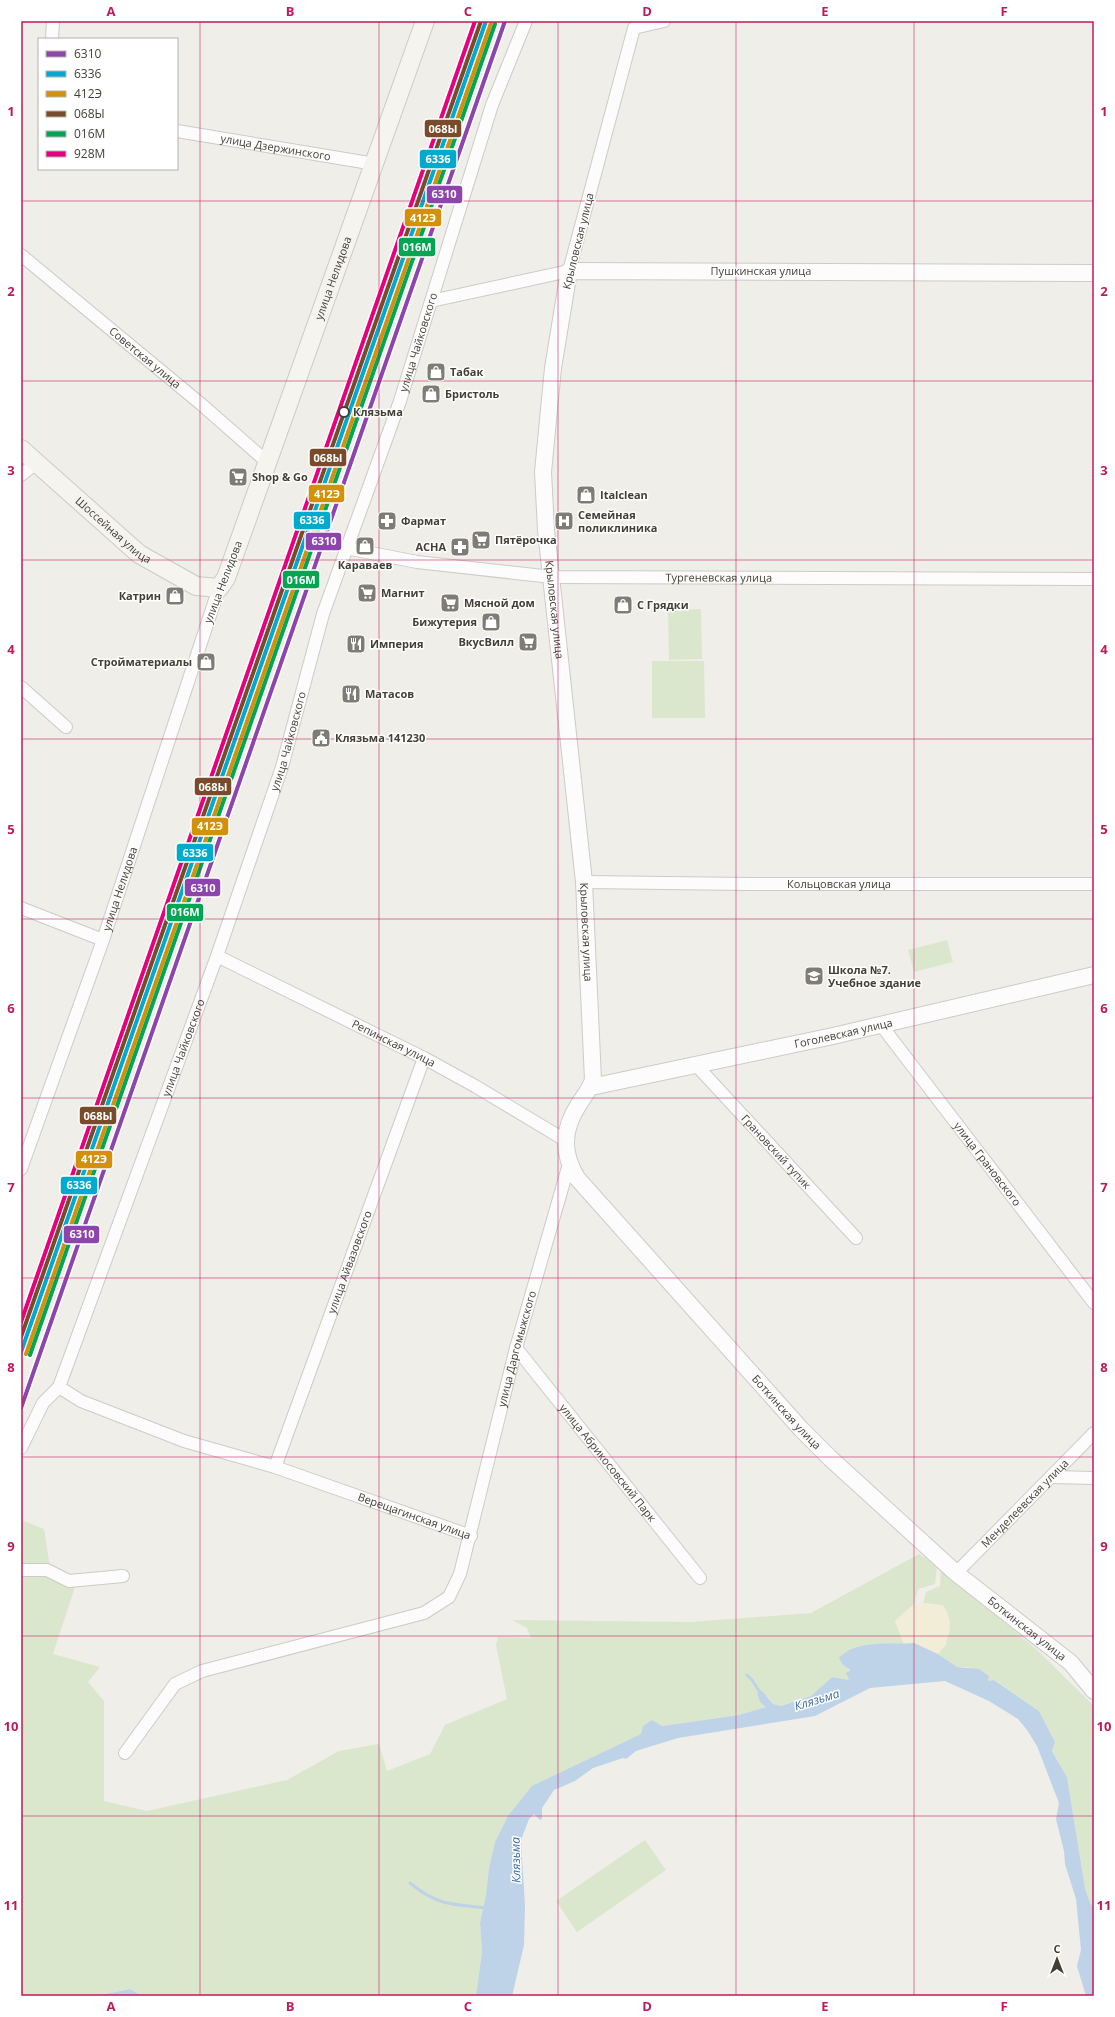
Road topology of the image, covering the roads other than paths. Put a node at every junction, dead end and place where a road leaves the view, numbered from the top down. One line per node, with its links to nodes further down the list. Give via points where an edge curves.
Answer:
1 (54, 21): 5 (street)
2 (426, 21): 7 (main road, улица Нелидова)
3 (526, 21): 11 (street, улица Чайковского, via 492,105)
4 (664, 21): 9 (street, Крыловская улица, via 634,28)
5 (52, 38)
6 (178, 131): 7 (street, улица Дзержинского)
7 (375, 164): 13 (main road, улица Нелидова)
8 (21, 255): 13 (street, Советская улица)
9 (569, 270): 10 (street, Пушкинская улица); 11 (street, Пушкинская улица); 17 (street, Крыловская улица, via 553,368 543,472)
10 (1094, 273)
11 (431, 301): 16 (street, улица Чайковского, via 400,401)
12 (21, 449): 14 (main road, Шоссейная улица)
13 (267, 462): 19 (main road, улица Нелидова, via 226,578)
14 (36, 463): 15 (street); 19 (main road, Шоссейная улица, via 139,554 196,586)
15 (21, 475)
16 (346, 548): 17 (street, Тургеневская улица, via 423,563); 26 (street, улица Чайковского, via 323,614 282,767)
17 (552, 577): 18 (street, Тургеневская улица); 22 (street, Крыловская улица)
18 (1094, 579)
19 (219, 588): 25 (street, улица Нелидова)
20 (21, 687): 21 (street)
21 (66, 727)
22 (584, 882): 23 (street, Кольцовская улица); 31 (street, Крыловская улица, via 593,1080)
23 (1094, 884)
24 (21, 908): 25 (street)
25 (103, 940): 34 (street, улица Нелидова)
26 (217, 956): 29 (street, Репинская улица); 38 (street, улица Чайковского)
27 (1094, 975): 28 (street, Гоголевская улица)
28 (881, 1025): 30 (street, Гоголевская улица); 36 (street, улица Грановского)
29 (424, 1058): 32 (street, Репинская улица); 41 (street, улица Айвазовского)
30 (696, 1065): 31 (street, Гоголевская улица); 35 (street, Грановский тупик)
31 (591, 1087): 32 (street, Боткинская улица, via 577,1106)
32 (565, 1140): 33 (street, Боткинская улица)
33 (569, 1164): 37 (street, улица Даргомыжского); 46 (street, Боткинская улица, via 577,1178 801,1429)
34 (21, 1169)
35 (856, 1238)
36 (1094, 1303)
37 (516, 1348): 44 (street, улица Даргомыжского); 48 (street, улица Абрикосовский Парк)
38 (59, 1387): 40 (street, улица Чайковского, via 43,1403); 41 (street, Верещагинская улица, via 81,1401 184,1442)
39 (1094, 1433): 42 (street, Менделеевская улица)
40 (21, 1448)
41 (275, 1467): 44 (street, Верещагинская улица)
42 (1051, 1477): 43 (street); 46 (street, Менделеевская улица)
43 (1094, 1478)
44 (471, 1536): 51 (street, Верещагинская улица, via 460,1574 449,1597 424,1613 202,1671 175,1684)
45 (21, 1570): 47 (street, via 47,1570 69,1580)
46 (956, 1573): 49 (street, Боткинская улица)
47 (123, 1576)
48 (700, 1578)
49 (1088, 1676): 50 (street, Боткинская улица)
50 (1094, 1691)
51 (125, 1753)

